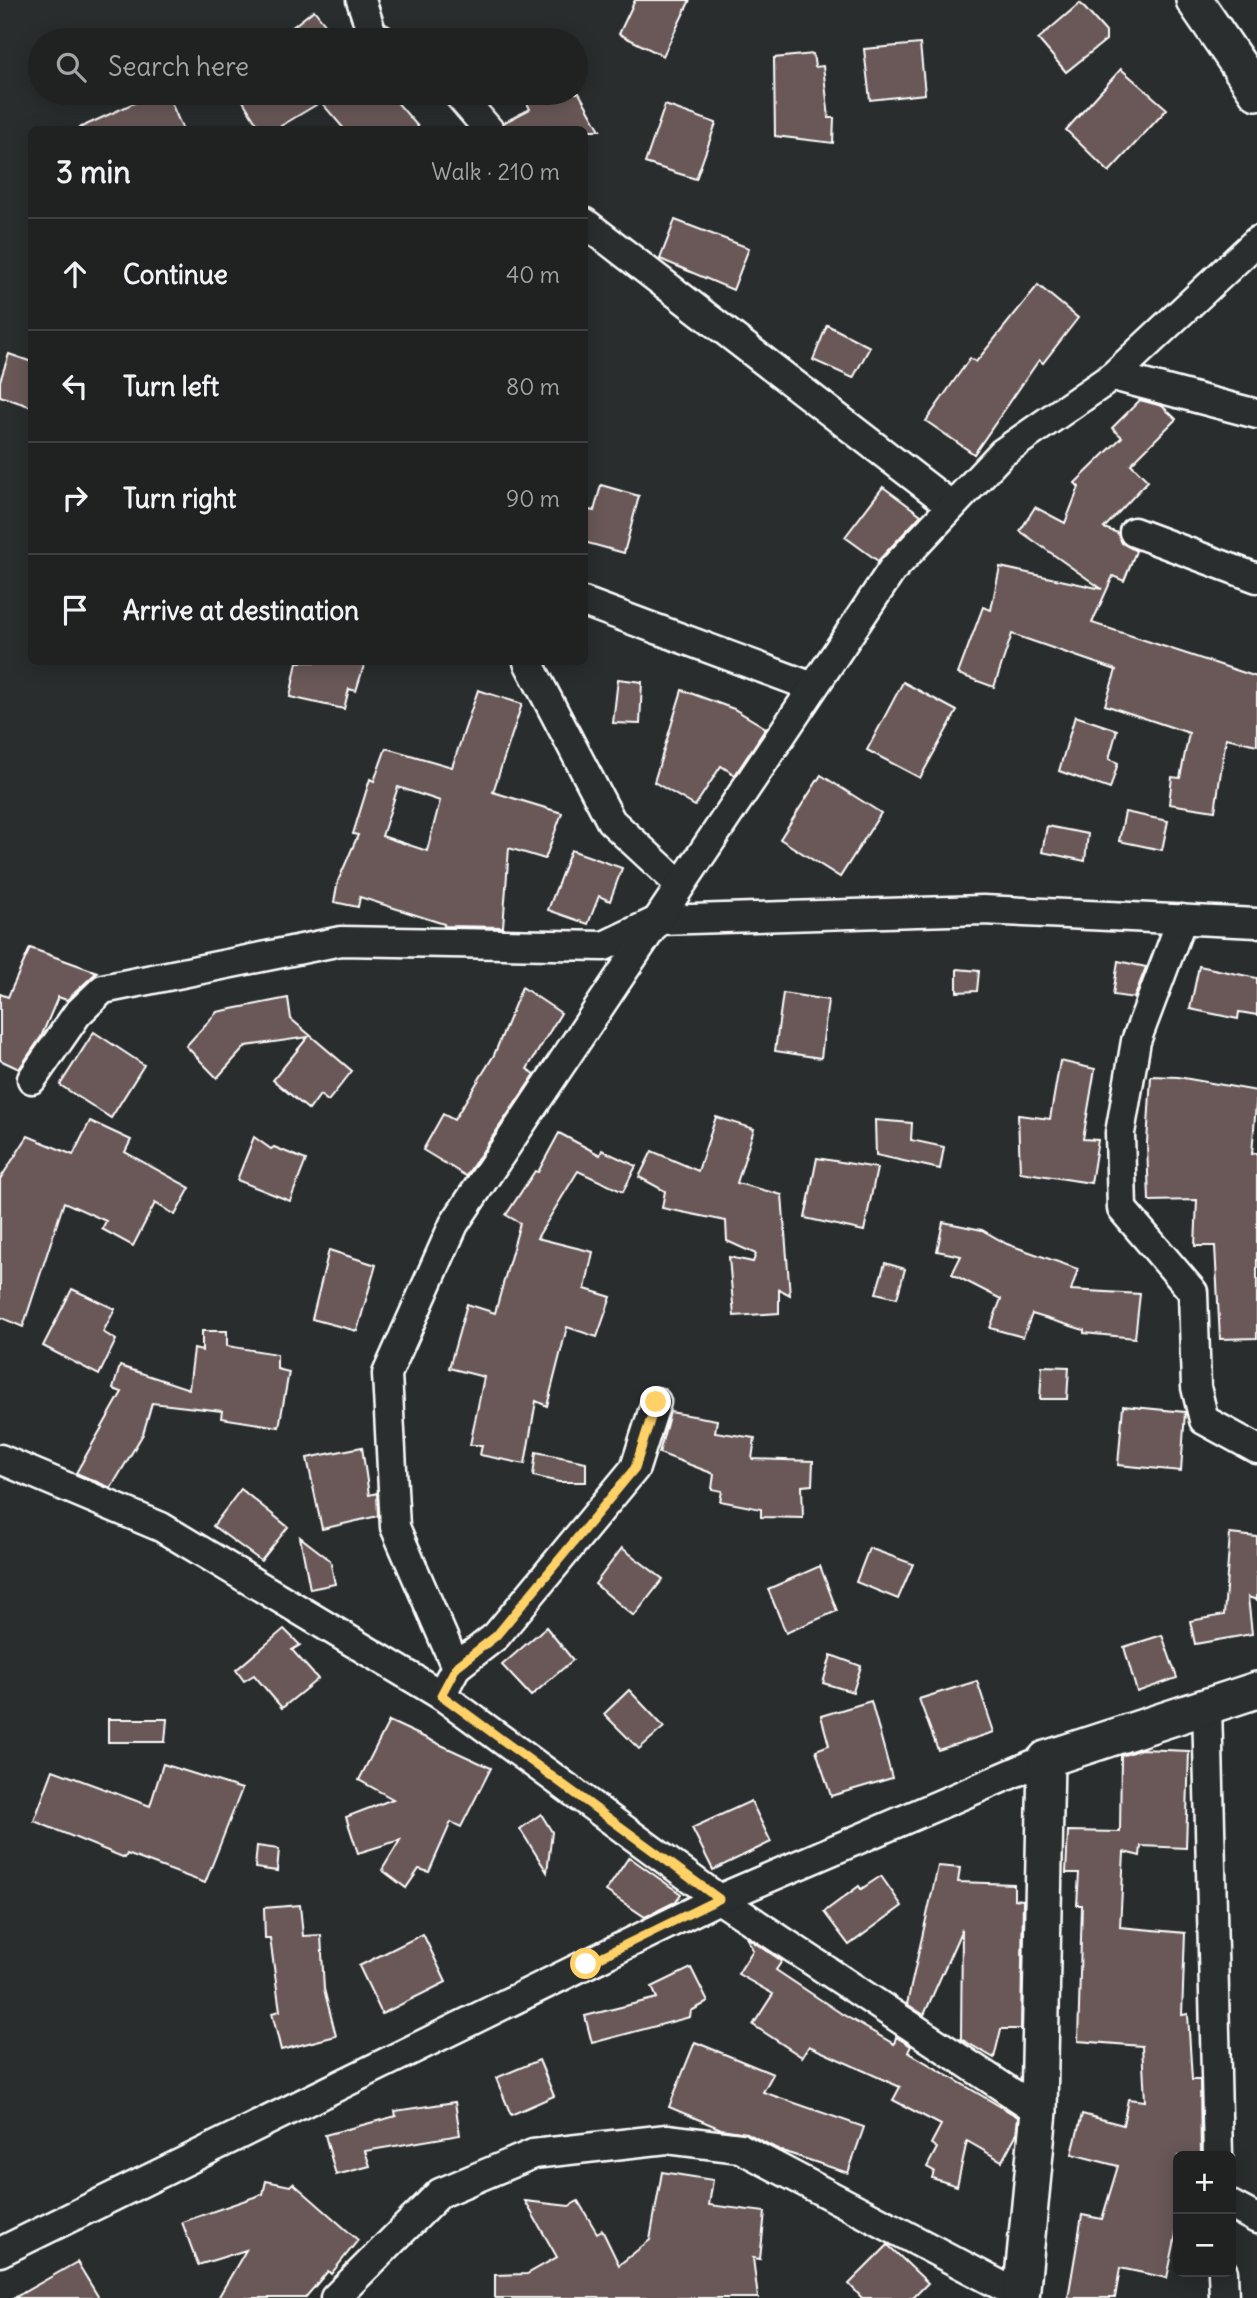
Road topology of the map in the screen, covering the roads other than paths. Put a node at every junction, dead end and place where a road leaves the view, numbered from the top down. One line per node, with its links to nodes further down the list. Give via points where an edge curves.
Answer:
1 (361, 0): 3 (street)
2 (1194, 0): 4 (street)
3 (370, 28)
4 (1257, 92)
5 (467, 105): 6 (street)
6 (486, 126)
7 (588, 225): 11 (street)
8 (1257, 241): 9 (street)
9 (1113, 376): 10 (street); 11 (street, via 1002,453)
10 (1257, 414)
11 (952, 506): 16 (street, via 892,570)
12 (1134, 532): 13 (street)
13 (1257, 578)
14 (588, 603): 16 (street)
15 (530, 665): 17 (street, via 611,821)
16 (813, 687): 17 (street)
17 (680, 885): 19 (street)
18 (1182, 919): 19 (street, via 983,909); 20 (street); 23 (street, via 1136,1041 1120,1133 1122,1209 1193,1292 1196,1387 1204,1420)
19 (659, 920): 21 (street, via 604,946 341,941 103,989 77,1014); 25 (street, via 454,1224 387,1374 395,1527)
20 (1257, 923)
21 (32, 1079)
22 (656, 1402): 25 (street, via 635,1468 496,1636)
23 (1257, 1449)
24 (0, 1459): 27 (street, via 161,1527)
25 (456, 1667): 27 (street)
26 (1257, 1690): 28 (street)
27 (441, 1695): 30 (street)
28 (1207, 1705): 29 (street); 32 (street)
29 (1046, 1759): 30 (street); 31 (street)
30 (719, 1899): 31 (street); 35 (street)
31 (1039, 2111): 37 (street)
32 (1219, 2151)
33 (1236, 2208): 34 (street)
34 (1257, 2219)
35 (0, 2252)
36 (1223, 2277): 39 (street)
37 (1021, 2297): 38 (street, via 740,2148 667,2139 533,2154 440,2193)
38 (335, 2298)
39 (1224, 2298)

